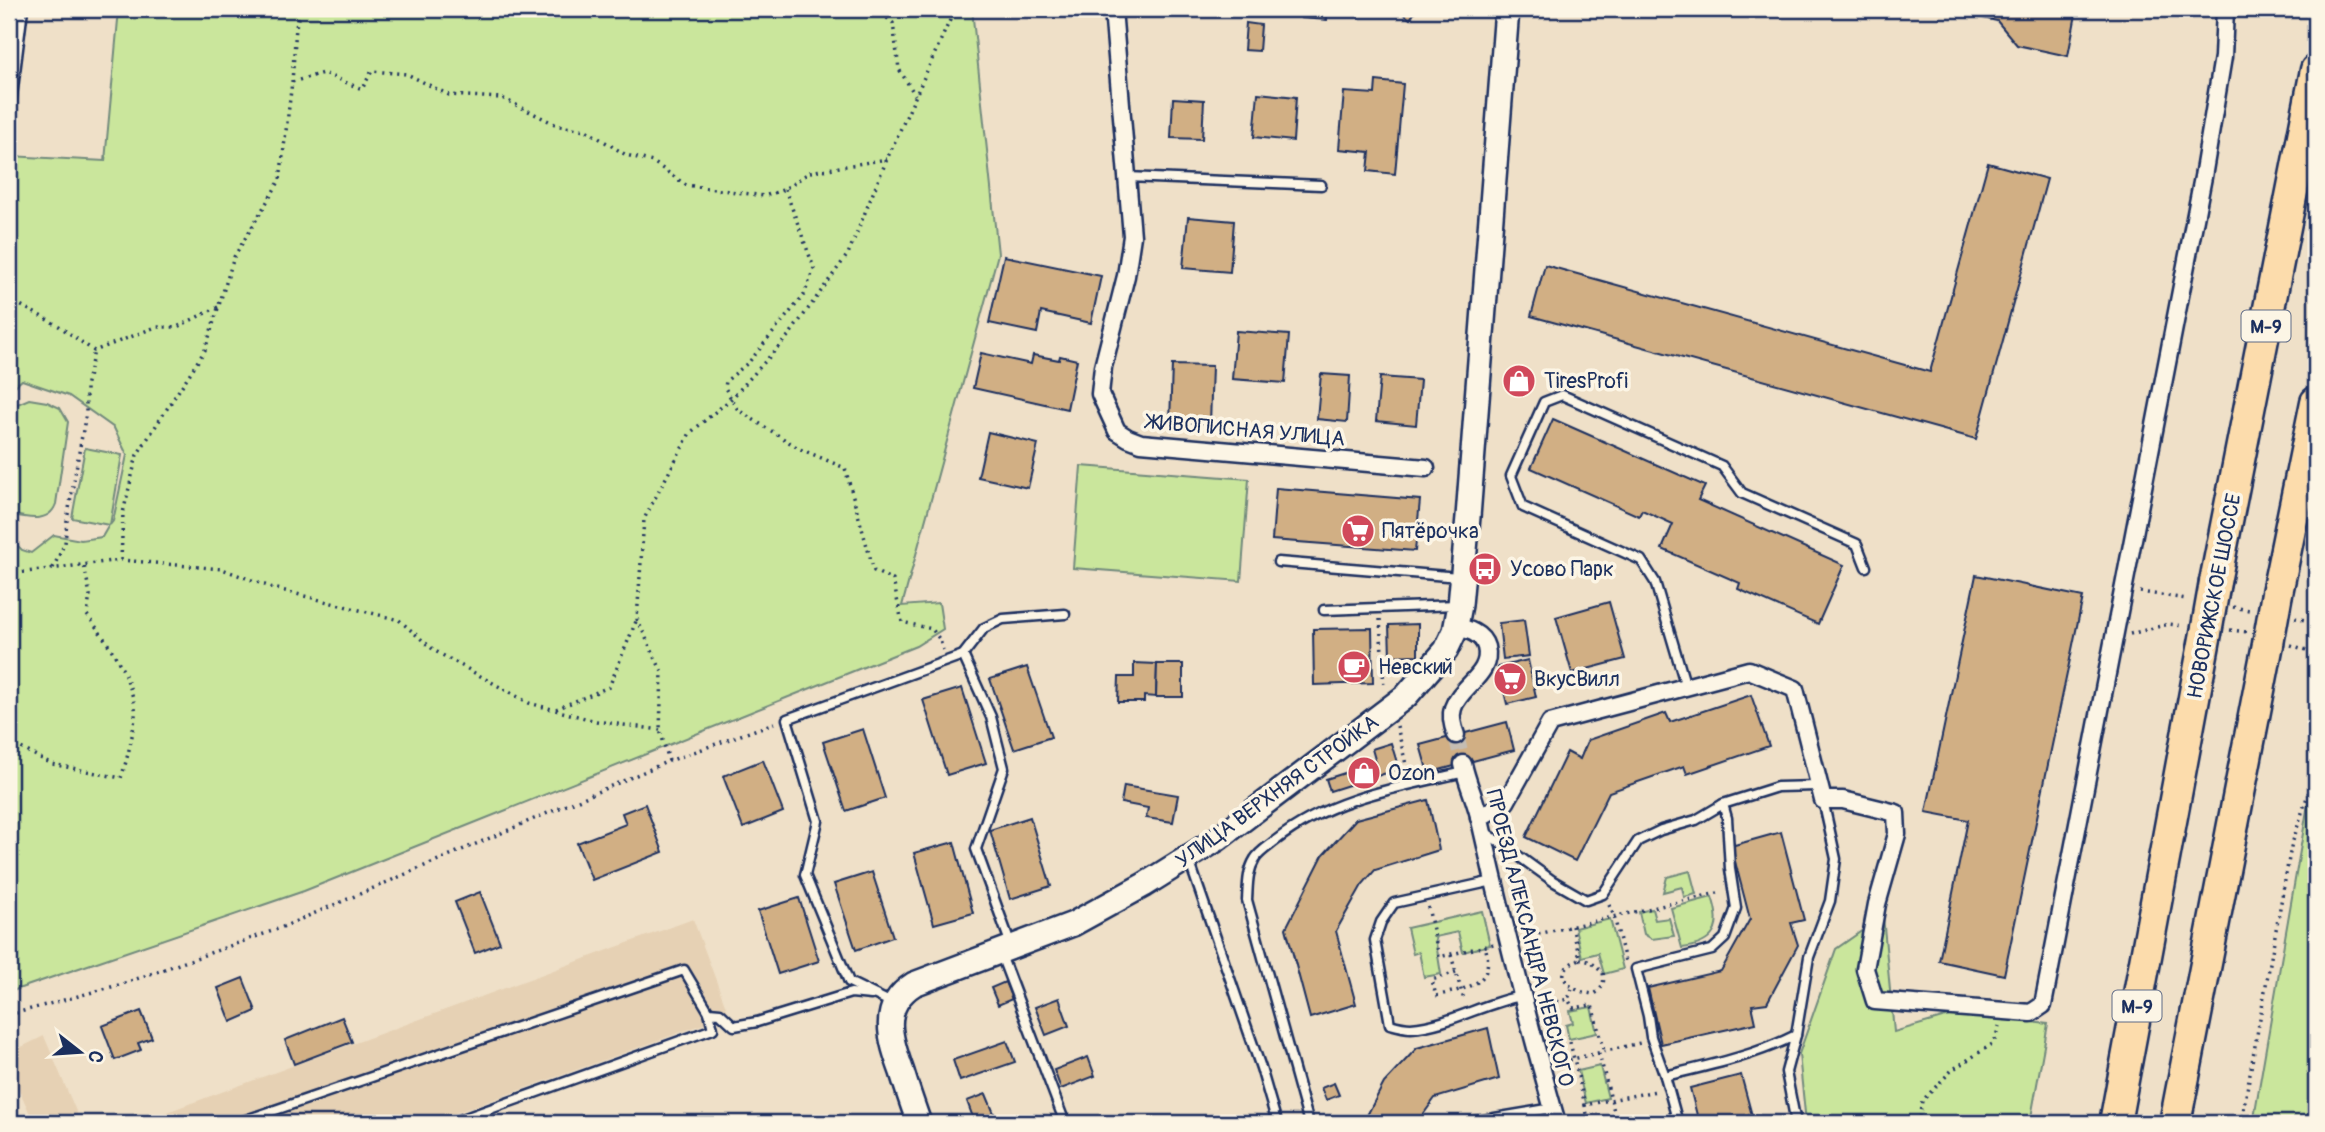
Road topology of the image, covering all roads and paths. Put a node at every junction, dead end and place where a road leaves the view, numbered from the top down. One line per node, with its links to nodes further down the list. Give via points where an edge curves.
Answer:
1 (23, 9): 11 (lane)
2 (300, 9): 9 (path)
3 (876, 9): 10 (path, via 893,23 899,69)
4 (949, 9): 10 (path, via 950,20)
5 (1114, 9): 13 (street, ЖИВОПИСНАЯ УЛИЦА)
6 (1507, 9): 28 (street, УЛИЦА ВЕРХНЯЯ СТРОЙКА)
7 (2225, 9): 67 (street, via 2223,57 2203,177 2043,1005 2031,1013)
8 (2316, 70): 92 (highway, НОВОРИЖСКОЕ ШОССЕ / М-9, bridge)
9 (292, 82): 15 (path, via 323,73 362,89 372,71 407,74 449,96 502,98 559,126 586,130 626,155 653,162 686,185 764,196); 17 (path, via 280,180 234,257)
10 (916, 96): 12 (path)
11 (9, 120)
12 (887, 159): 15 (path, via 810,172); 19 (path, via 849,254 790,334)
13 (1127, 177): 14 (lane); 21 (street, ЖИВОПИСНАЯ УЛИЦА, via 1132,236 1100,394 1117,430 1142,443)
14 (1321, 185)
15 (785, 189): 19 (path, via 814,268 804,295 749,362 726,381)
16 (9, 299): 18 (path)
17 (219, 306): 18 (path, via 177,327 156,327); 22 (path, via 205,350 137,455 123,513)
18 (94, 351): 25 (path, via 65,544)
19 (732, 398): 32 (path, via 690,433 644,519); 34 (path, via 738,410 800,449 845,468 874,570 893,580 902,622 932,629)
20 (2316, 402): 93 (highway, bridge)
21 (1426, 468)
22 (121, 560): 24 (path); 37 (path, via 222,569 273,588 399,621 435,651 529,703)
23 (1278, 562): 28 (lane)
24 (84, 565): 25 (path); 41 (path, via 90,594 87,615 110,645 136,709 121,778 52,764)
25 (52, 568): 27 (path)
26 (1866, 568): 35 (lane, via 1857,544 1742,493 1722,466 1562,395 1544,402 1511,476 1523,507 1641,560 1655,582)
27 (9, 574)
28 (1462, 577): 31 (street, УЛИЦА ВЕРХНЯЯ СТРОЙКА)
29 (1324, 610): 31 (lane)
30 (1065, 614): 33 (lane, via 1003,619 984,628)
31 (1457, 616): 36 (street, УЛИЦА ВЕРХНЯЯ СТРОЙКА, via 1446,650); 40 (street, via 1484,642 1487,652 1486,663 1453,709)
32 (637, 619): 37 (path, via 609,688); 39 (path, via 662,672)
33 (962, 655): 34 (lane); 56 (lane, via 991,717 1004,768 976,849)
34 (946, 661): 38 (lane)
35 (1686, 687): 46 (street, via 1749,670 1795,689); 48 (street, via 1550,723 1506,802)
36 (1390, 708): 45 (path); 49 (street, УЛИЦА ВЕРХНЯЯ СТРОЙКА)
37 (554, 709): 39 (path, via 596,721)
38 (787, 719): 42 (path); 62 (lane, via 818,821 805,875 849,982)
39 (660, 730): 42 (path)
40 (1456, 735)
41 (9, 742)
42 (668, 761): 68 (path, via 278,929 122,984)
43 (1464, 768): 45 (lane); 48 (street, ПРОЕЗД АЛЕКСАНДРА НЕВСКОГО)
44 (2316, 769): 94 (path, via 2291,847)
45 (1411, 784): 85 (lane, via 1323,810 1256,857 1248,874 1247,900)
46 (1820, 793): 47 (lane, via 1777,787); 67 (street, via 1896,813 1897,834 1865,969 1875,1001); 69 (lane, via 1836,859 1830,901 1809,957)
47 (1723, 804): 48 (lane, via 1696,820 1638,841 1603,894 1586,900 1553,881); 51 (lane)
48 (1481, 824): 50 (street, ПРОЕЗД АЛЕКСАНДРА НЕВСКОГО)
49 (1188, 858): 56 (street, УЛИЦА ВЕРХНЯЯ СТРОЙКА, via 1073,924); 84 (lane)
50 (1493, 881): 52 (lane); 54 (street, ПРОЕЗД АЛЕКСАНДРА НЕВСКОГО)
51 (1734, 889): 53 (path); 75 (lane, via 1737,908 1725,938 1712,950 1636,969)
52 (1426, 895): 57 (path, via 1438,957); 66 (lane, via 1394,903 1375,940 1390,1024 1408,1028)
53 (1572, 926): 54 (path); 58 (path)
54 (1507, 941): 55 (path); 64 (street, ПРОЕЗД АЛЕКСАНДРА НЕВСКОГО)
55 (1485, 946): 57 (path); 60 (path, via 1488,963 1482,980)
56 (1006, 950): 62 (street, УЛИЦА ВЕРХНЯЯ СТРОЙКА); 83 (lane)
57 (1451, 954): 59 (path)
58 (1580, 959): 61 (path, via 1565,972); 61 (path, via 1604,973 1603,986 1594,995)
59 (1456, 972): 60 (path); 60 (path, via 1432,980 1436,996)
60 (1461, 989): 66 (path)
61 (1572, 989): 63 (path)
62 (885, 999): 65 (lane, via 851,993 734,1026 720,1013); 82 (street, via 893,1047)
63 (1569, 999): 64 (path); 72 (path, via 1573,1008 1592,1005)
64 (1523, 1003): 66 (lane, via 1504,999); 74 (street, ПРОЕЗД АЛЕКСАНДРА НЕВСКОГО)
65 (709, 1012): 80 (lane, via 684,970); 81 (lane, via 713,1029)
66 (1467, 1012)
67 (2003, 1012): 91 (path, via 1994,1043 1952,1070 1922,1101)
68 (9, 1015)
69 (1796, 1035): 75 (lane, via 1728,1062); 90 (lane, via 1786,1072)
70 (1646, 1041): 72 (path)
71 (1570, 1042): 73 (path)
72 (1601, 1052): 73 (path); 77 (path)
73 (1573, 1059): 74 (path); 78 (path)
74 (1541, 1067): 79 (street, ПРОЕЗД АЛЕКСАНДРА НЕВСКОГО)
75 (1665, 1076): 89 (lane)
76 (1659, 1090): 77 (path)
77 (1611, 1100): 78 (path); 88 (path)
78 (1585, 1105): 87 (path)
79 (1555, 1116): 86 (lane)
80 (237, 1123)
81 (451, 1123)
82 (919, 1123)
83 (1065, 1123)
84 (1277, 1123)
85 (1309, 1123)
86 (1465, 1123)
87 (1590, 1123)
88 (1617, 1123)
89 (1678, 1123)
90 (1796, 1123)
91 (1916, 1123)
92 (2115, 1123)
93 (2175, 1123)
94 (2241, 1123)

